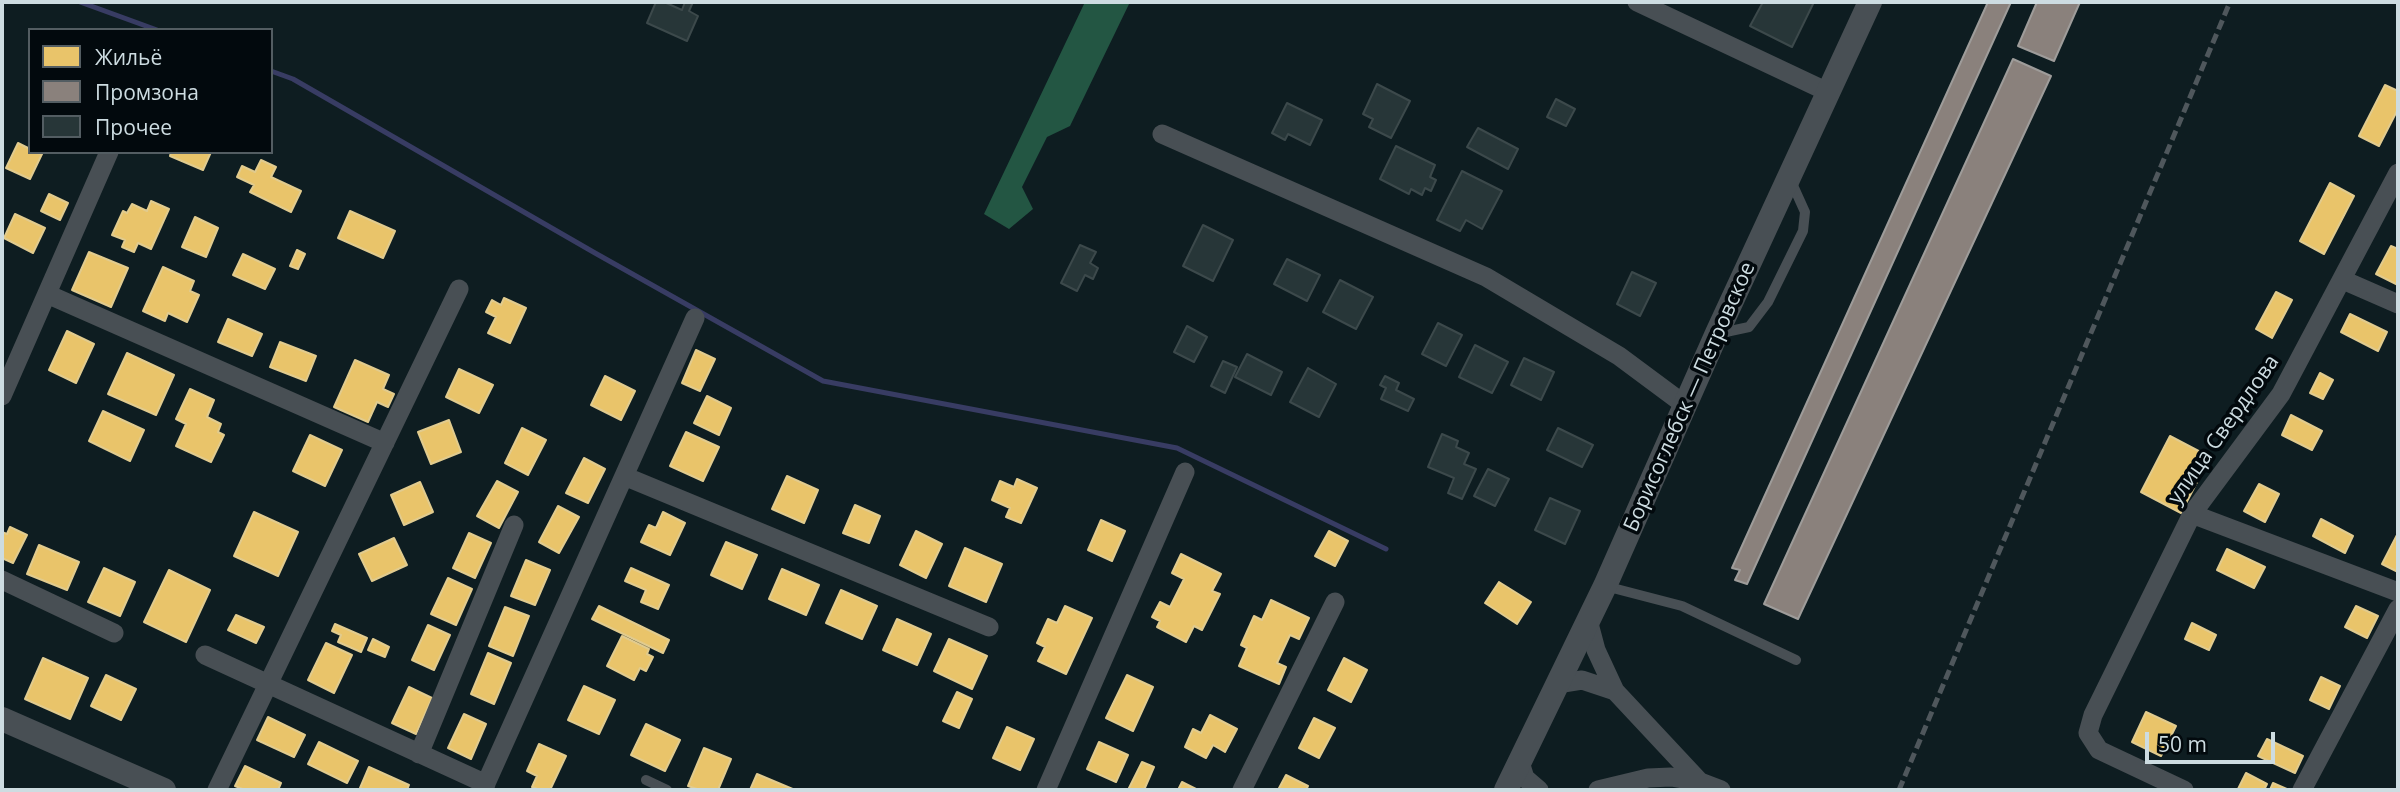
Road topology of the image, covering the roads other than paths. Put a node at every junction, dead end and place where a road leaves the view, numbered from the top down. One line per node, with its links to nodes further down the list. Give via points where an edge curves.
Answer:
1 (1637, 2): 3 (street)
2 (1870, 2): 3 (street, Борисоглебск — Петровское)
3 (1828, 92): 7 (street, Борисоглебск — Петровское)
4 (1162, 134): 15 (street, via 1486,277 1619,356)
5 (108, 154): 10 (street)
6 (2398, 173): 8 (street, улица Свердлова)
7 (1789, 177): 13 (street, Борисоглебск — Петровское); 13 (lane, via 1805,212 1803,231 1768,302 1748,327)
8 (2343, 280): 11 (street); 19 (street, улица Свердлова, via 2281,394)
9 (459, 289): 16 (street)
10 (47, 294): 14 (street); 16 (street)
11 (2398, 304)
12 (695, 318): 18 (street)
13 (1717, 333): 15 (street, Борисоглебск — Петровское)
14 (2, 396)
15 (1685, 405): 22 (street, Борисоглебск — Петровское)
16 (385, 443): 31 (street)
17 (1185, 472): 43 (street)
18 (624, 477): 27 (street); 39 (street)
19 (2192, 514): 23 (street); 49 (street, улица Свердлова, via 2088,733 2099,750)
20 (514, 525): 35 (street)
21 (2, 580): 28 (street)
22 (1605, 586): 26 (street, Борисоглебск — Петровское); 30 (lane, via 1682,606)
23 (2398, 592)
24 (1335, 602): 44 (street)
25 (2398, 609): 50 (street)
26 (1588, 620): 32 (street, Борисоглебск — Петровское); 33 (street)
27 (989, 627)
28 (114, 633)
29 (205, 655): 31 (street)
30 (1796, 660)
31 (269, 684): 35 (street); 41 (street)
32 (1557, 684): 33 (street, via 1582,680); 36 (street, Борисоглебск — Петровское)
33 (1615, 691): 38 (street)
34 (2, 719): 40 (street)
35 (419, 754): 39 (street)
36 (1520, 762): 45 (street, Борисоглебск — Петровское); 46 (street, via 1525,778)
37 (646, 780): 42 (lane)
38 (1700, 782): 47 (street, via 1648,778); 48 (street)
39 (484, 787)
40 (164, 790)
41 (218, 790)
42 (667, 790)
43 (1046, 790)
44 (1242, 790)
45 (1506, 790)
46 (1539, 790)
47 (1598, 790)
48 (1721, 790)
49 (2184, 790)
50 (2302, 790)

